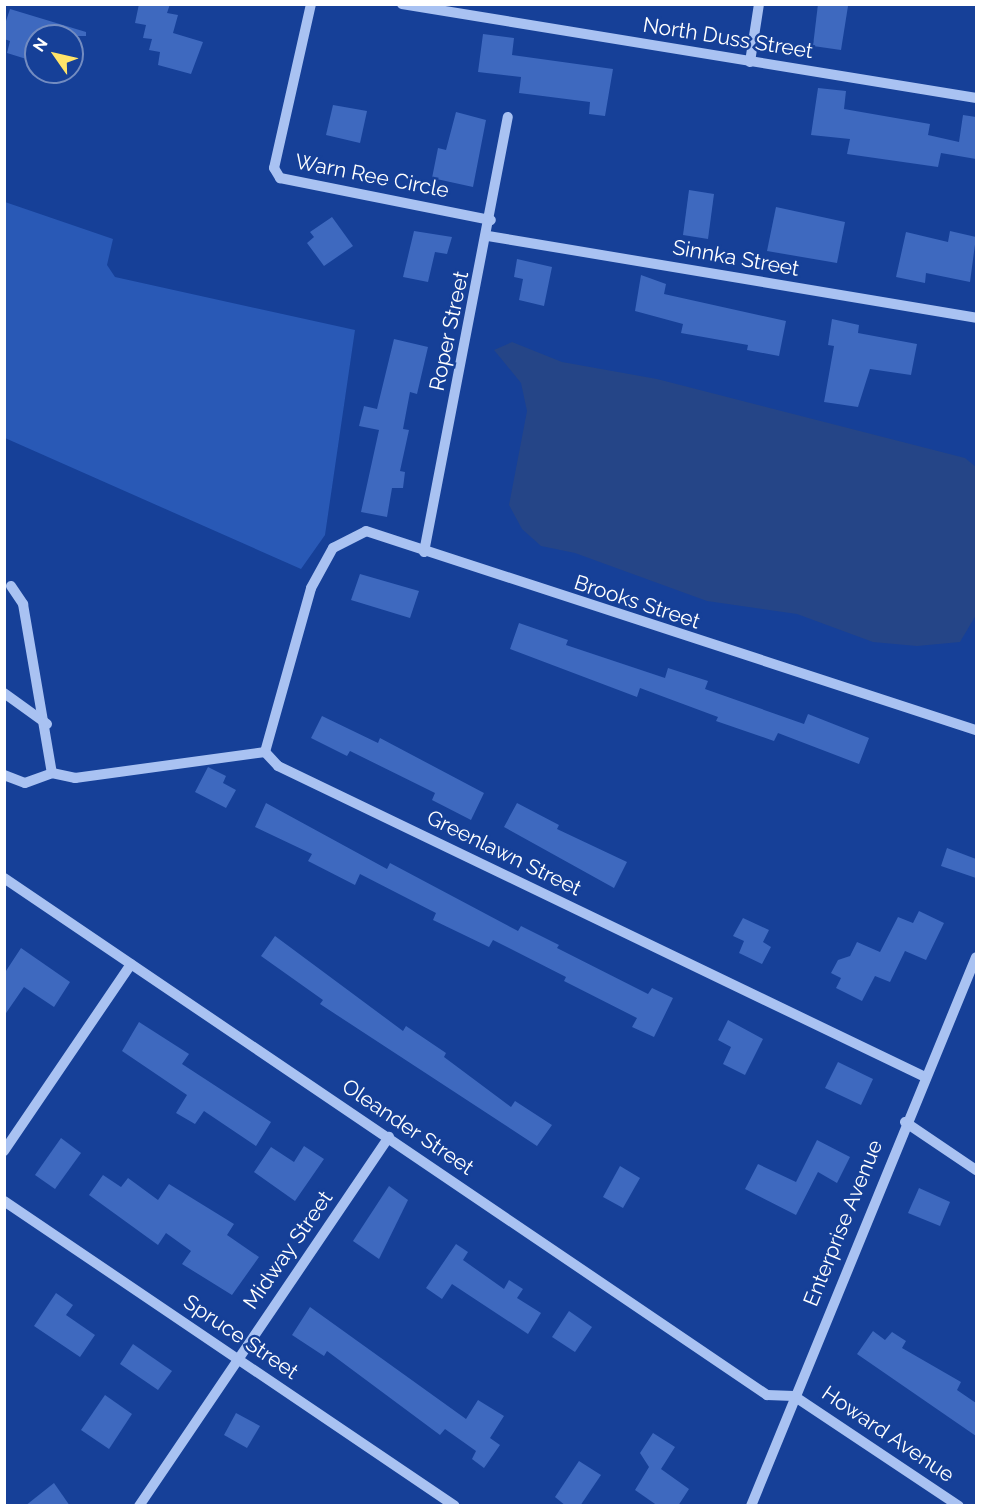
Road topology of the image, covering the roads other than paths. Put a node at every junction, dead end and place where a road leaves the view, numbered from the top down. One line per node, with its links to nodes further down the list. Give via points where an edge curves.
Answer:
1 (311, 4): 7 (street, Warn Ree Circle, via 274,168 280,178)
2 (402, 4): 4 (street, North Duss Street)
3 (759, 4): 4 (street)
4 (750, 62): 5 (street, North Duss Street)
5 (976, 98)
6 (508, 117): 7 (street, Roper Street)
7 (491, 220): 8 (street, Roper Street)
8 (488, 236): 9 (street, Sinnka Street); 10 (street, Roper Street)
9 (976, 318)
10 (424, 552): 14 (street, Brooks Street); 15 (street, Brooks Street, via 366,531 333,548 311,588)
11 (11, 586): 13 (street, via 23,603)
12 (4, 693): 13 (street)
13 (47, 724): 16 (street)
14 (976, 730)
15 (265, 752): 16 (street, via 75,778); 21 (street, Greenlawn Street, via 279,766)
16 (52, 773): 17 (street, via 25,783)
17 (4, 775)
18 (4, 878): 20 (street, Oleander Street)
19 (976, 957): 21 (street, Enterprise Avenue)
20 (131, 964): 23 (street, Oleander Street); 24 (street)
21 (925, 1077): 22 (street, Enterprise Avenue)
22 (905, 1122): 25 (street); 28 (street, Enterprise Avenue)
23 (389, 1137): 27 (street, Midway Street); 28 (street, Oleander Street, via 767,1395)
24 (4, 1150)
25 (976, 1170)
26 (4, 1201): 27 (street, Spruce Street)
27 (237, 1358): 29 (street, Midway Street); 30 (street, Spruce Street)
28 (795, 1396): 31 (street, Enterprise Avenue); 32 (street, Howard Avenue)
29 (139, 1506)
30 (455, 1506)
31 (751, 1506)
32 (959, 1506)

